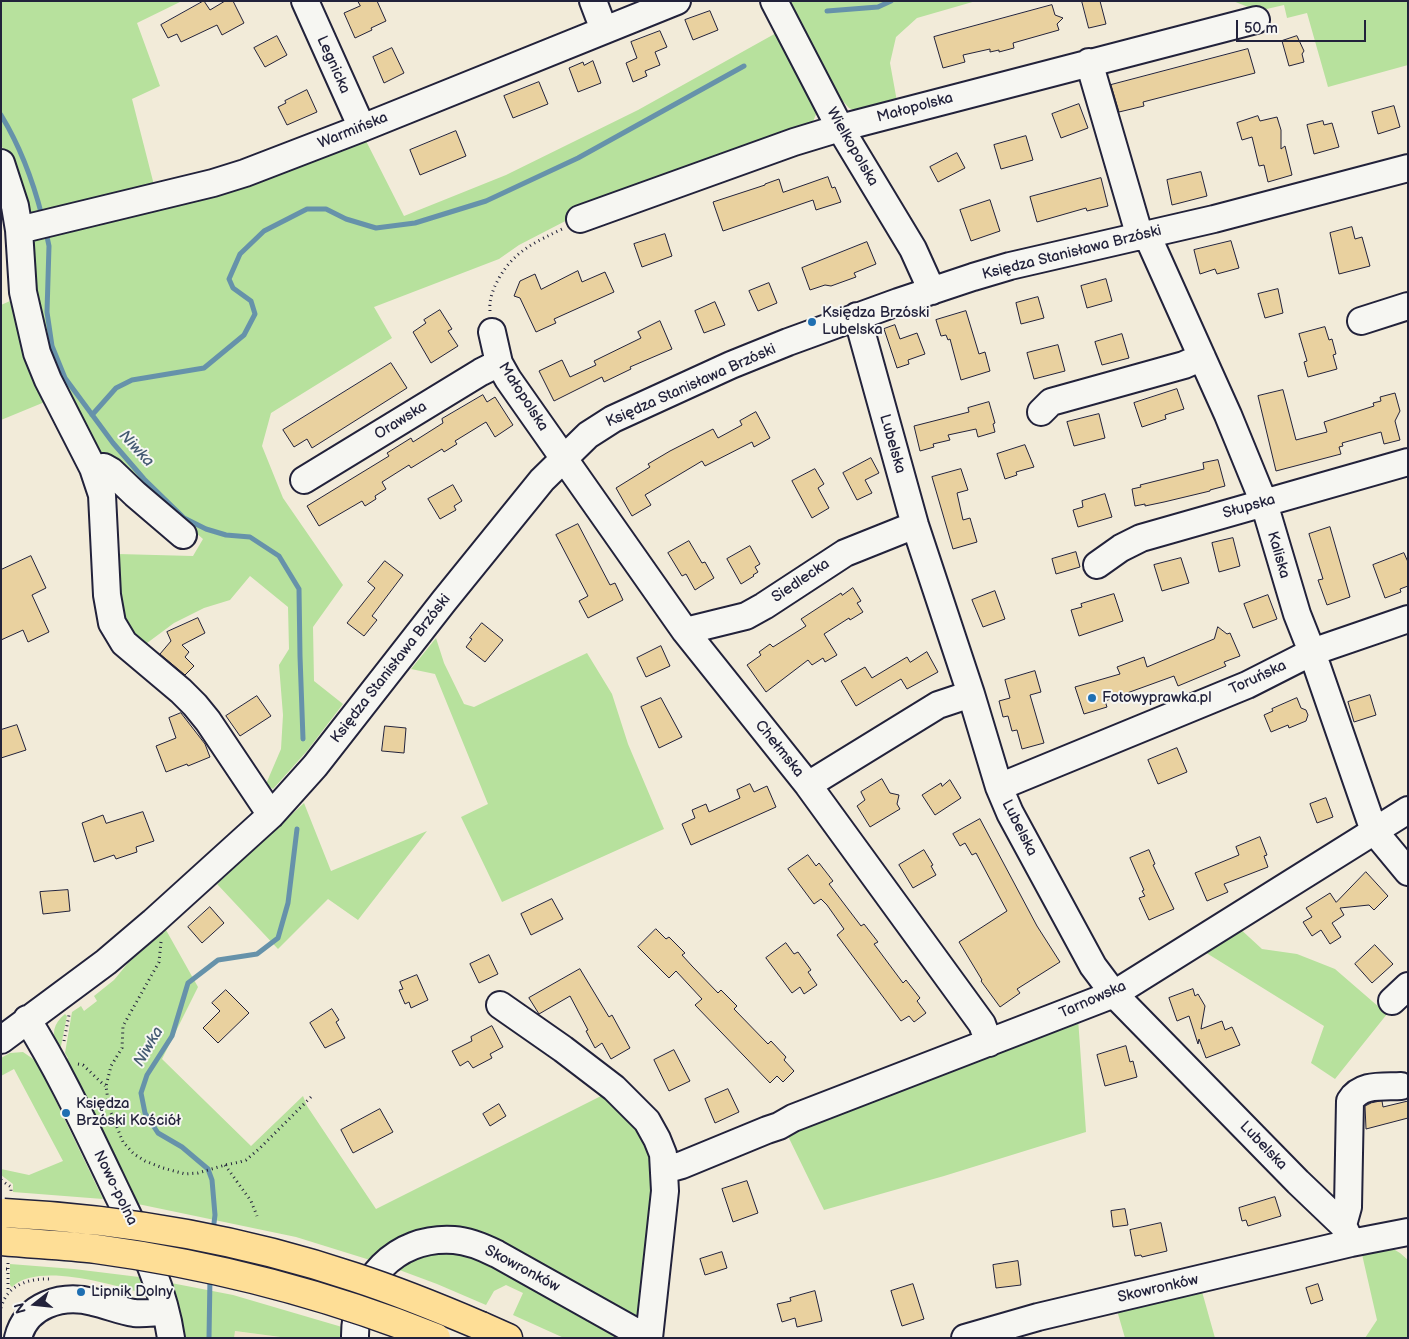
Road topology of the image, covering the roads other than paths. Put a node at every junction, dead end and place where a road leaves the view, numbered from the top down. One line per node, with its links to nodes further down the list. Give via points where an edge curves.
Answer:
1 (305, 1): 8 (street, Legnicka)
2 (593, 1): 6 (street)
3 (677, 1): 6 (street, Warmińska)
4 (774, 1): 9 (street, Wielkopolska)
5 (1256, 20): 7 (street, Małopolska)
6 (604, 30): 8 (street, Warmińska)
7 (1088, 62): 9 (street, Małopolska); 14 (street, Kaliska)
8 (362, 128): 13 (street, Warmińska, via 280,161 213,183)
9 (840, 128): 12 (street, Małopolska); 15 (street, Wielkopolska, via 913,249)
10 (1, 163): 13 (street, via 15,206)
11 (1408, 168): 14 (street, Księdza Stanisława Brzóski)
12 (580, 219)
13 (27, 228): 25 (street, via 23,292 37,353)
14 (1144, 236): 15 (street, Księdza Stanisława Brzóski, via 1010,266); 20 (street, Kaliska)
15 (932, 291): 17 (street, Księdza Stanisława Brzóski)
16 (1408, 306): 18 (street)
17 (857, 316): 23 (street, Księdza Stanisława Brzóski, via 731,365 628,411 588,435); 28 (street, Lubelska)
18 (1361, 320)
19 (492, 332): 21 (street, Małopolska)
20 (1202, 357): 22 (street, via 1184,365 1051,402); 27 (street, Kaliska)
21 (499, 363): 23 (street, Małopolska); 26 (street, Orawska)
22 (1041, 412)
23 (563, 458): 32 (street, Chełmska); 38 (street, Księdza Stanisława Brzóski, via 462,578 315,766)
24 (1408, 462): 27 (street, Słupska)
25 (93, 468): 29 (street, via 104,467 111,471); 38 (street, via 102,495 109,612 118,634 131,650 195,705)
26 (304, 480)
27 (1264, 503): 30 (street, Słupska, via 1141,538); 33 (street, Kaliska, via 1296,614)
28 (915, 525): 32 (street, Siedlecka, via 845,553 746,616); 34 (street, Lubelska)
29 (183, 535)
30 (1097, 565)
31 (1408, 619): 33 (street, Toruńska)
32 (685, 631): 35 (street, Chełmska)
33 (1312, 652): 36 (street, Toruńska, via 1247,685); 39 (street, Kaliska)
34 (971, 694): 35 (street, via 938,705); 36 (street, Lubelska)
35 (808, 785): 45 (street, Chełmska, via 982,1024)
36 (999, 787): 41 (street, Lubelska, via 1094,966)
37 (1408, 810): 39 (street, Tarnowska)
38 (271, 815): 43 (street, Księdza Stanisława Brzóski, via 106,962)
39 (1374, 831): 40 (street, Kaliska); 41 (street, Tarnowska)
40 (1408, 872)
41 (1114, 994): 45 (street, Tarnowska); 49 (street, Lubelska)
42 (500, 1005): 47 (street, via 614,1088 647,1122 663,1154)
43 (27, 1019): 44 (street, Księdza Stanisława Brzóski); 52 (street, Nowo-polna, via 52,1058 139,1240)
44 (1, 1040)
45 (989, 1042): 47 (street, Tarnowska)
46 (1401, 1086): 49 (street, via 1360,1090 1350,1101)
47 (664, 1170): 58 (street, via 665,1192)
48 (1, 1213): 57 (highway, bridge, via 106,1222 245,1246 354,1277)
49 (1347, 1234): 50 (street, Skowronków); 59 (street, Skowronków)
50 (1406, 1236)
51 (1, 1242): 56 (highway, bridge, via 95,1249 240,1275 346,1304)
52 (166, 1312): 53 (street, via 135,1313 91,1301 60,1301 37,1309 28,1317); 54 (street, Nowo-polna)
53 (18, 1338)
54 (171, 1338)
55 (355, 1338): 58 (street, Skowronków, via 359,1305 368,1284 380,1268 416,1244 455,1240 497,1254)
56 (436, 1338)
57 (508, 1338)
58 (648, 1338)
59 (965, 1338)

